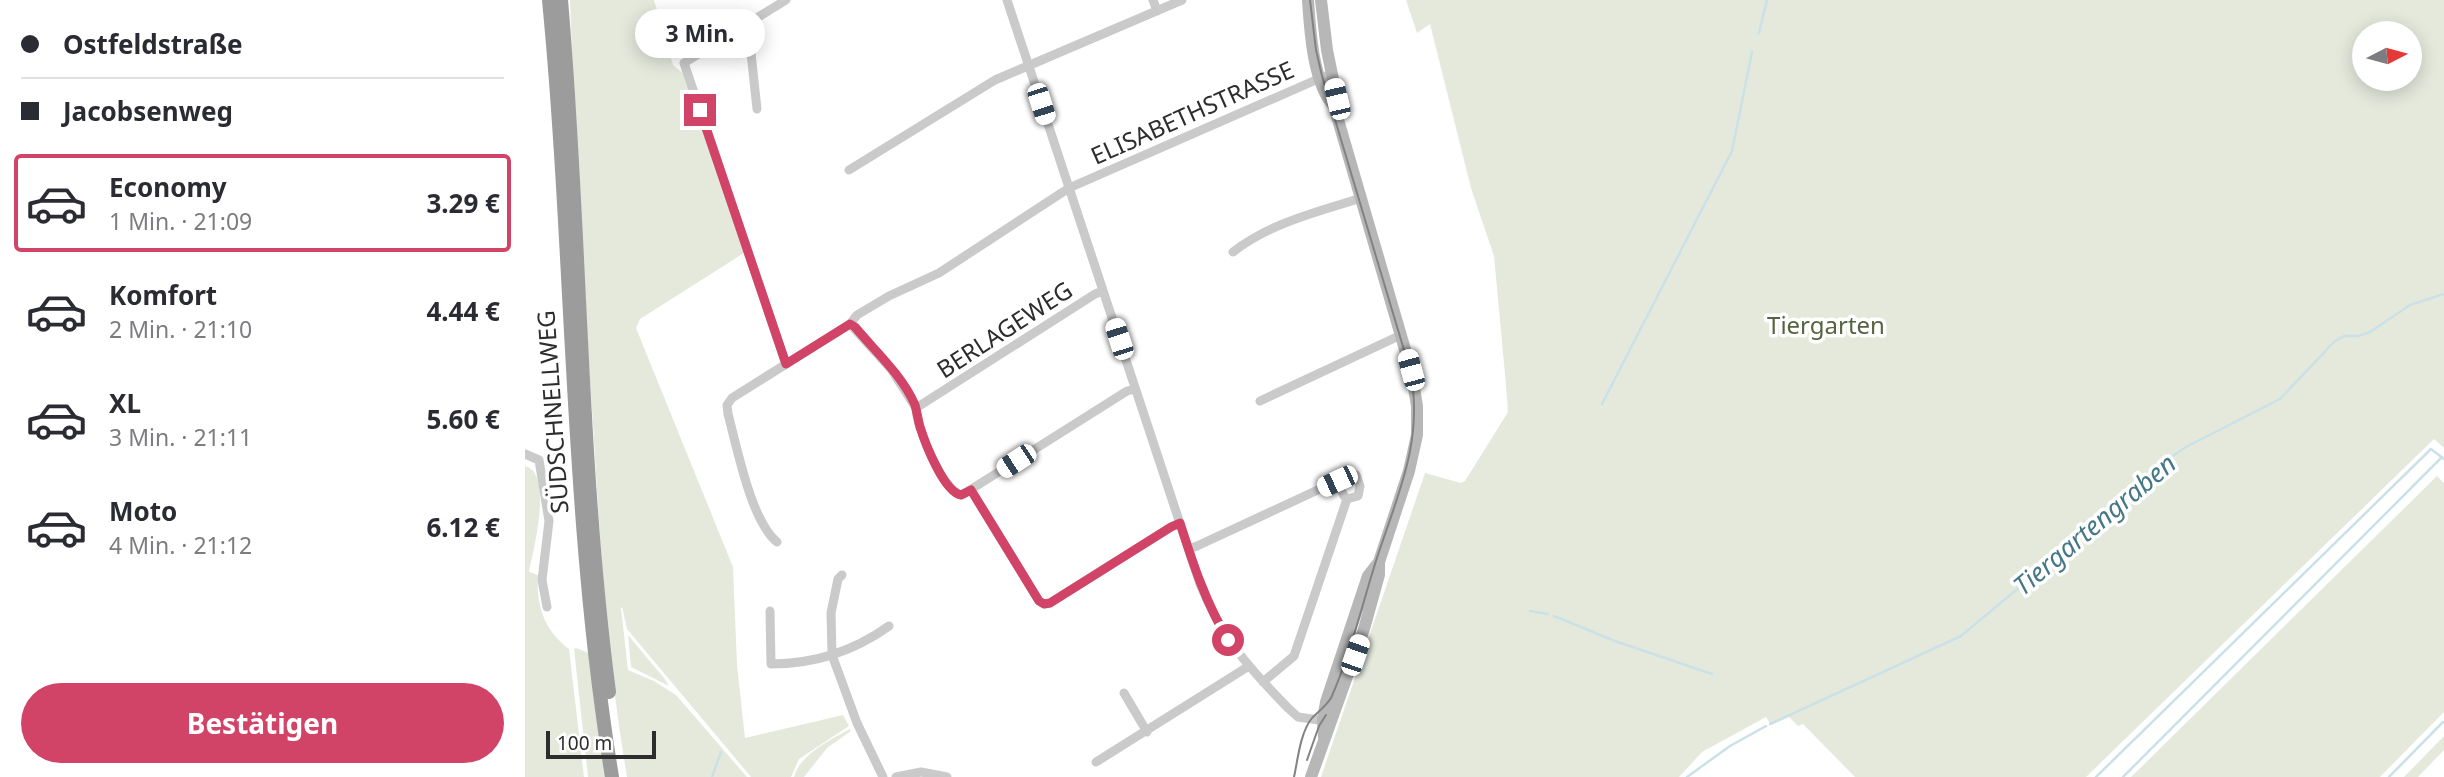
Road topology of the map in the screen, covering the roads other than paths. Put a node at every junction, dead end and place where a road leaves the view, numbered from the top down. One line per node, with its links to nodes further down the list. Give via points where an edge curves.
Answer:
1 (549, 0): 13 (highway, SÜDSCHNELLWEG)
2 (561, 0): 13 (highway, SÜDSCHNELLWEG)
3 (786, 0): 10 (street)
4 (1007, 0): 11 (street)
5 (1153, 0): 9 (street)
6 (1182, 0): 9 (street)
7 (1308, 0): 12 (main road, via 1314,54)
8 (1321, 0): 12 (main road)
9 (1157, 11): 11 (street)
10 (748, 24): 14 (street); 22 (street, via 684,63)
11 (1028, 65): 15 (street, via 995,80); 16 (street)
12 (1326, 76): 16 (street, ELISABETHSTRASSE); 17 (main road, via 1329,100)
13 (563, 97): 39 (highway, SÜDSCHNELLWEG)
14 (757, 109)
15 (849, 170)
16 (1069, 188): 19 (street); 20 (street, ELISABETHSTRASSE, via 939,273 857,315)
17 (1361, 198): 18 (street, via 1280,225); 21 (main road)
18 (1233, 252)
19 (1103, 291): 23 (street); 25 (street, BERLAGEWEG)
20 (850, 324): 22 (street, ELISABETHSTRASSE); 25 (street, via 891,369)
21 (1401, 335): 24 (street); 42 (main road, via 1416,390 1417,435 1378,562 1379,575 1364,629)
22 (786, 364): 31 (street, ELISABETHSTRASSE, via 727,405 758,516)
23 (1135, 389): 28 (street); 30 (street)
24 (1260, 401)
25 (916, 408): 28 (street, via 926,444 952,491 961,495)
26 (525, 454): 34 (street, via 538,460 549,521 542,580)
27 (1337, 481): 29 (street); 29 (street, via 1356,475 1358,496); 32 (street)
28 (971, 490): 30 (street, via 1044,604)
29 (1347, 499): 40 (street, via 1294,656)
30 (1180, 523): 32 (street)
31 (777, 542)
32 (1189, 550): 38 (street, via 1212,613)
33 (842, 575): 37 (street, via 831,613)
34 (547, 607)
35 (769, 611): 37 (street, via 766,664)
36 (889, 626): 37 (street)
37 (832, 655): 47 (street)
38 (1249, 666): 40 (street); 43 (street)
39 (602, 673): 45 (highway, SÜDSCHNELLWEG); 46 (highway, SÜDSCHNELLWEG)
40 (1263, 682): 42 (street, via 1299,717)
41 (1124, 693): 43 (street)
42 (1327, 722): 50 (main road)
43 (1147, 732): 44 (street)
44 (1096, 762)
45 (612, 777)
46 (621, 777)
47 (883, 777)
48 (896, 777): 49 (street, via 922,772)
49 (947, 777)
50 (1311, 777)

